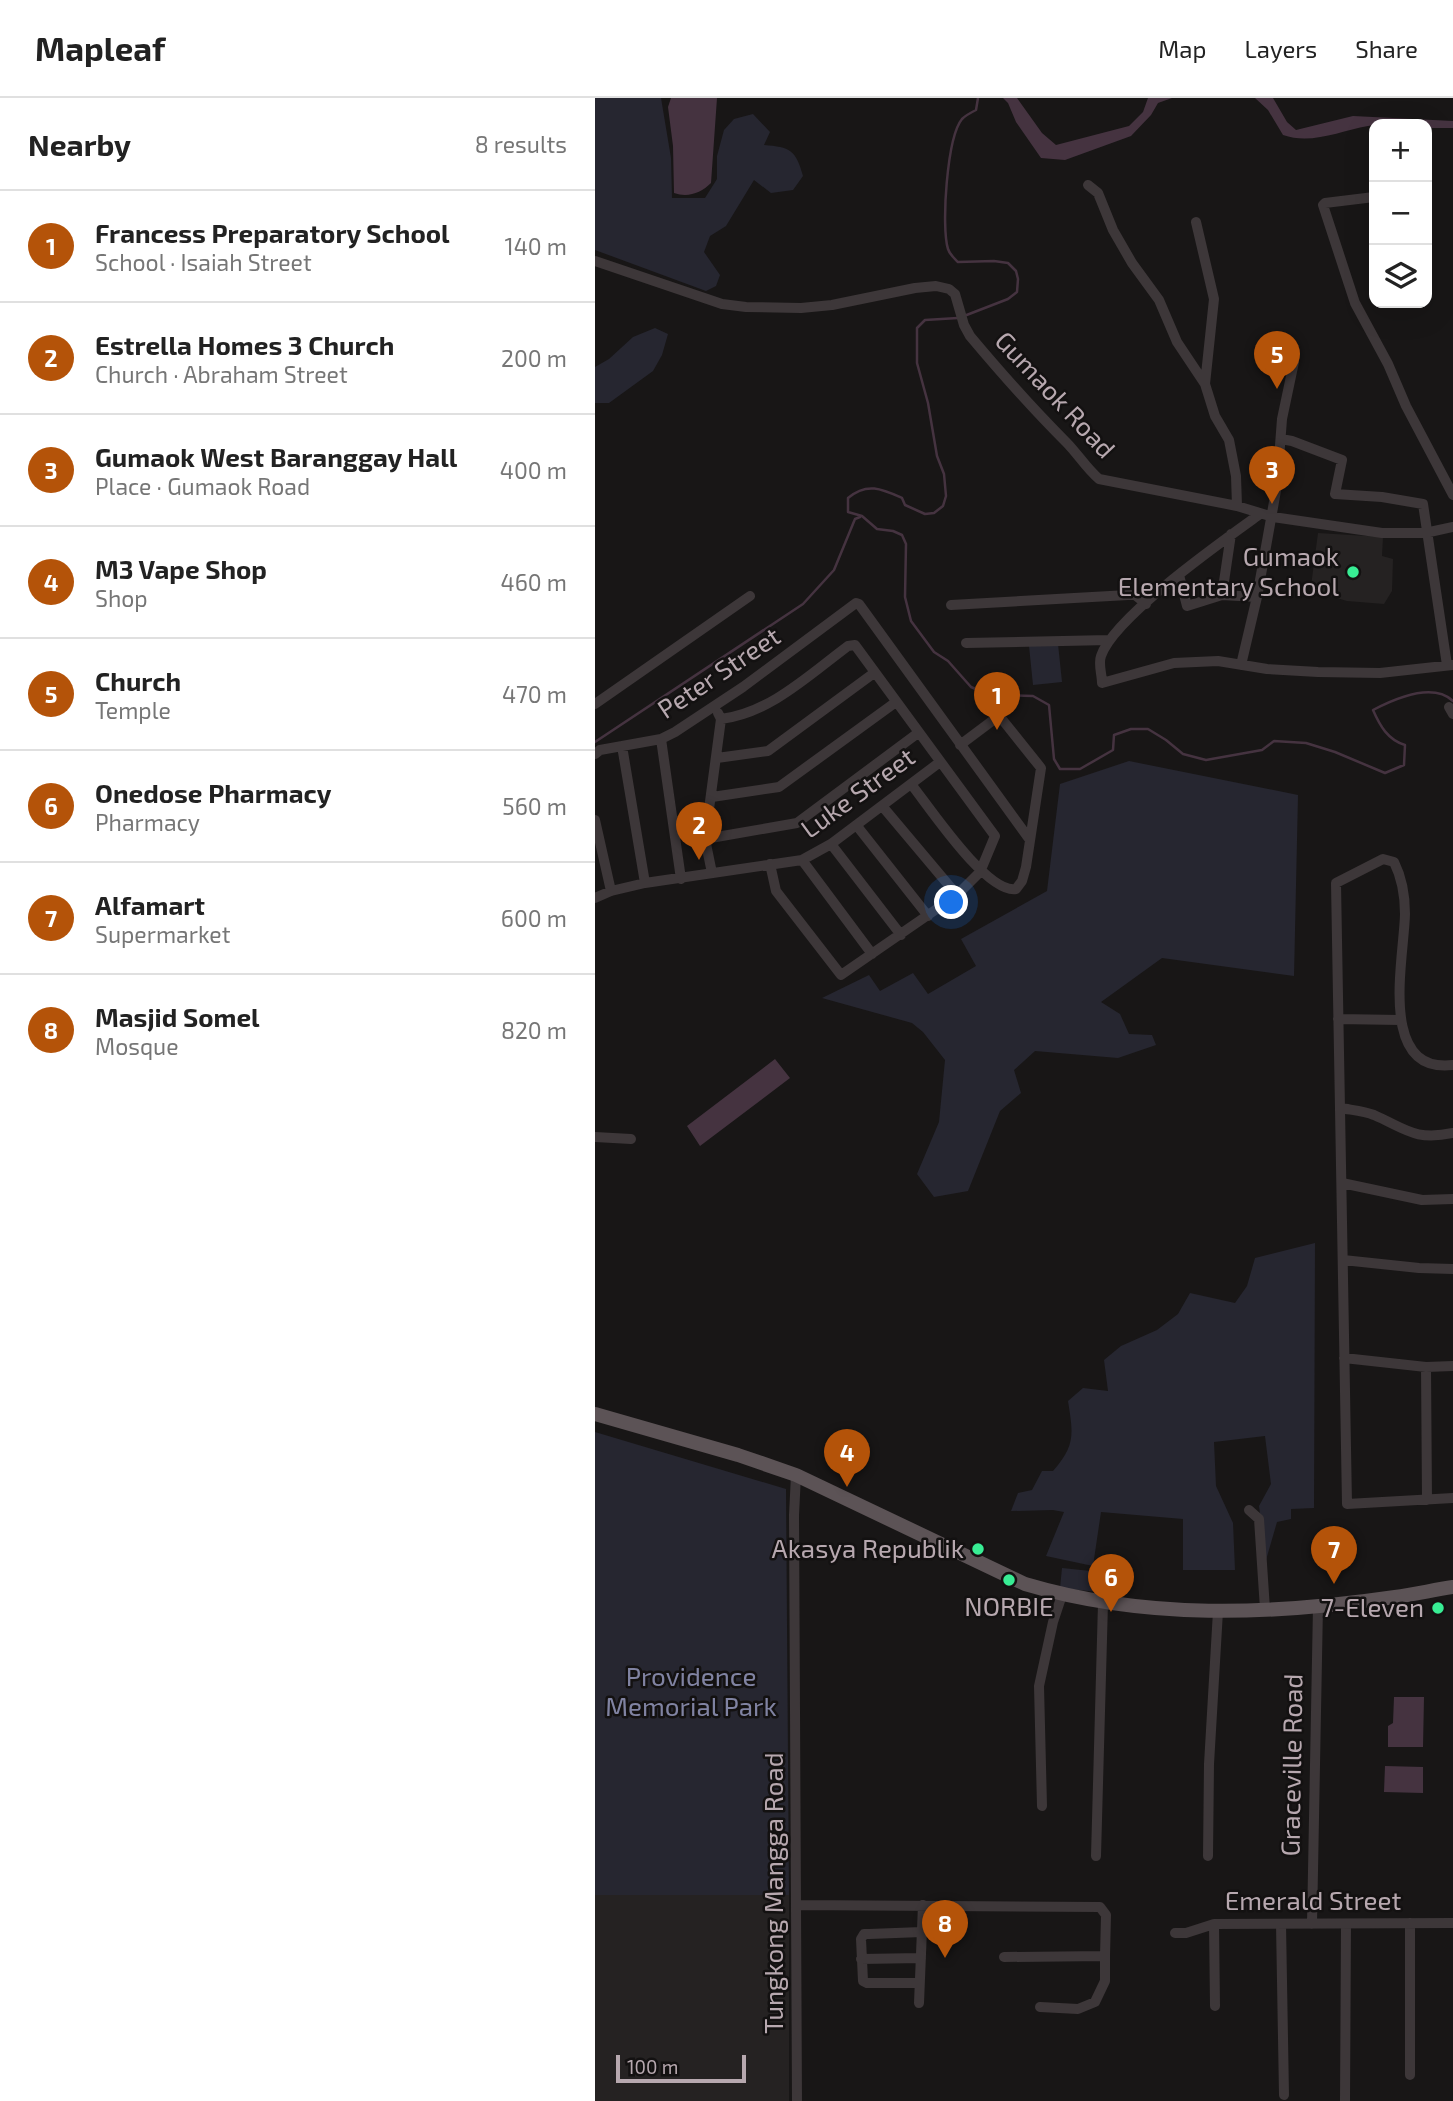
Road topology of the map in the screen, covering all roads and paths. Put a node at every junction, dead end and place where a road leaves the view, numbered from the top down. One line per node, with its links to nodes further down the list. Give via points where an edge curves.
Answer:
1 (1089, 185): 6 (street, via 1098,193 1113,230 1159,300 1177,342)
2 (1369, 198): 8 (street, via 1323,205 1355,303)
3 (1196, 222): 6 (street, via 1214,299)
4 (595, 261): 9 (street, Gumaok Road, via 734,305 792,308 915,288 949,289 970,336 1099,479)
5 (1279, 346): 7 (street, via 1294,362)
6 (1205, 384): 9 (street, via 1229,440)
7 (1280, 439): 11 (street); 13 (street, via 1342,460 1335,494 1423,504)
8 (1453, 495)
9 (1237, 506): 10 (street, Gumaok Road)
10 (1260, 514): 11 (street, Gumaok Road); 14 (street)
11 (1273, 517): 13 (street, Gumaok Road, via 1382,533); 18 (street)
12 (1453, 527): 13 (street, Gumaok Road)
13 (1425, 533): 24 (street)
14 (1231, 534): 15 (street); 16 (street)
15 (1179, 575): 16 (street, via 1187,606); 19 (street)
16 (1222, 595): 18 (street)
17 (750, 596): 27 (street)
18 (1257, 597): 23 (street)
19 (1146, 604): 20 (street, via 1128,596); 21 (street)
20 (951, 605)
21 (1109, 640): 22 (street); 23 (street, via 1100,659 1103,682 1174,663)
22 (966, 643)
23 (1241, 665): 24 (street, via 1380,673)
24 (1450, 665)
25 (874, 674): 26 (street); 29 (street, via 855,645 848,646 762,708); 35 (street, via 768,751)
26 (896, 702): 30 (street); 38 (street, via 779,787)
27 (595, 704)
28 (716, 705): 29 (street); 31 (street, Peter Street); 32 (street, Peter Street, via 856,603)
29 (721, 719): 35 (street)
30 (918, 733): 36 (street); 42 (street, via 797,822)
31 (661, 739): 33 (street, Peter Street); 49 (street)
32 (960, 745): 43 (street); 43 (street, via 1001,718 1041,768)
33 (622, 746): 34 (street, Peter Street); 50 (street)
34 (595, 754)
35 (717, 758): 38 (street)
36 (940, 762): 37 (street, Luke Street); 47 (street, via 995,836)
37 (911, 784): 39 (street, Luke Street); 47 (street)
38 (712, 797): 42 (street)
39 (883, 807): 41 (street, Luke Street); 52 (street)
40 (595, 820): 51 (street)
41 (857, 826): 44 (street, Luke Street); 54 (street)
42 (705, 839): 48 (street)
43 (1030, 840): 47 (street, via 1022,881 1016,889 1005,889)
44 (831, 845): 45 (street, Luke Street); 55 (street)
45 (802, 860): 46 (street, Luke Street); 56 (street)
46 (770, 864): 48 (street, Luke Street); 56 (street, via 776,891 841,975)
47 (980, 872): 52 (street)
48 (712, 873): 49 (street, Luke Street)
49 (681, 879): 50 (street, Luke Street)
50 (645, 883): 51 (street, Luke Street)
51 (611, 891): 53 (street, Luke Street)
52 (957, 895): 54 (street)
53 (595, 898)
54 (928, 916): 55 (street)
55 (901, 935): 56 (street)
56 (872, 954)
57 (1338, 1019): 58 (street); 58 (street, via 1336,883 1384,859 1394,862 1402,878); 60 (street)
58 (1400, 1020): 59 (street, via 1408,1045 1418,1057 1432,1066)
59 (1453, 1065)
60 (1341, 1108): 61 (street, via 1372,1114 1414,1135); 64 (street)
61 (1453, 1133)
62 (595, 1137): 63 (street)
63 (631, 1139)
64 (1342, 1183): 65 (street, via 1422,1200); 66 (street)
65 (1453, 1199)
66 (1343, 1260): 67 (street); 68 (street)
67 (1453, 1269)
68 (1344, 1358): 70 (street); 74 (street, via 1347,1504)
69 (1453, 1366): 70 (street)
70 (1426, 1367): 74 (street)
71 (595, 1414): 72 (main road)
72 (796, 1475): 77 (main road, via 1025,1584); 85 (street, Tungkong Mangga Road)
73 (1453, 1497): 74 (street)
74 (1427, 1500)
75 (1249, 1510): 80 (street, via 1259,1520)
76 (1453, 1587): 79 (main road)
77 (1062, 1595): 78 (main road); 82 (street, via 1039,1686)
78 (1103, 1603): 81 (main road); 83 (street)
79 (1318, 1606): 80 (main road); 91 (street, Graceville Road)
80 (1265, 1609): 81 (main road)
81 (1218, 1611): 84 (street)
82 (1042, 1806)
83 (1096, 1856)
84 (1209, 1856)
85 (796, 1905): 86 (street); 105 (street, Tungkong Mangga Road)
86 (923, 1905): 93 (street); 95 (street, via 1100,1907 1106,1915)
87 (1410, 1923): 88 (street, Emerald Street); 92 (street, Emerald Street); 103 (street)
88 (1453, 1923)
89 (1214, 1924): 90 (street, Emerald Street); 94 (street, Emerald Street); 101 (street)
90 (1281, 1924): 91 (street, Emerald Street); 104 (street)
91 (1312, 1924): 92 (street, Emerald Street)
92 (1346, 1924): 106 (street)
93 (922, 1932): 97 (street); 98 (street, via 864,1934)
94 (1175, 1933)
95 (1105, 1956): 96 (street); 102 (street, via 1105,1981 1095,2002 1078,2009)
96 (1004, 1957)
97 (921, 1958): 98 (street); 99 (street)
98 (861, 1959): 99 (street, via 867,1983)
99 (919, 1983): 100 (street)
100 (919, 2003)
101 (1215, 2006)
102 (1040, 2007)
103 (1410, 2075)
104 (1284, 2095)
105 (797, 2101)
106 (1345, 2101)

